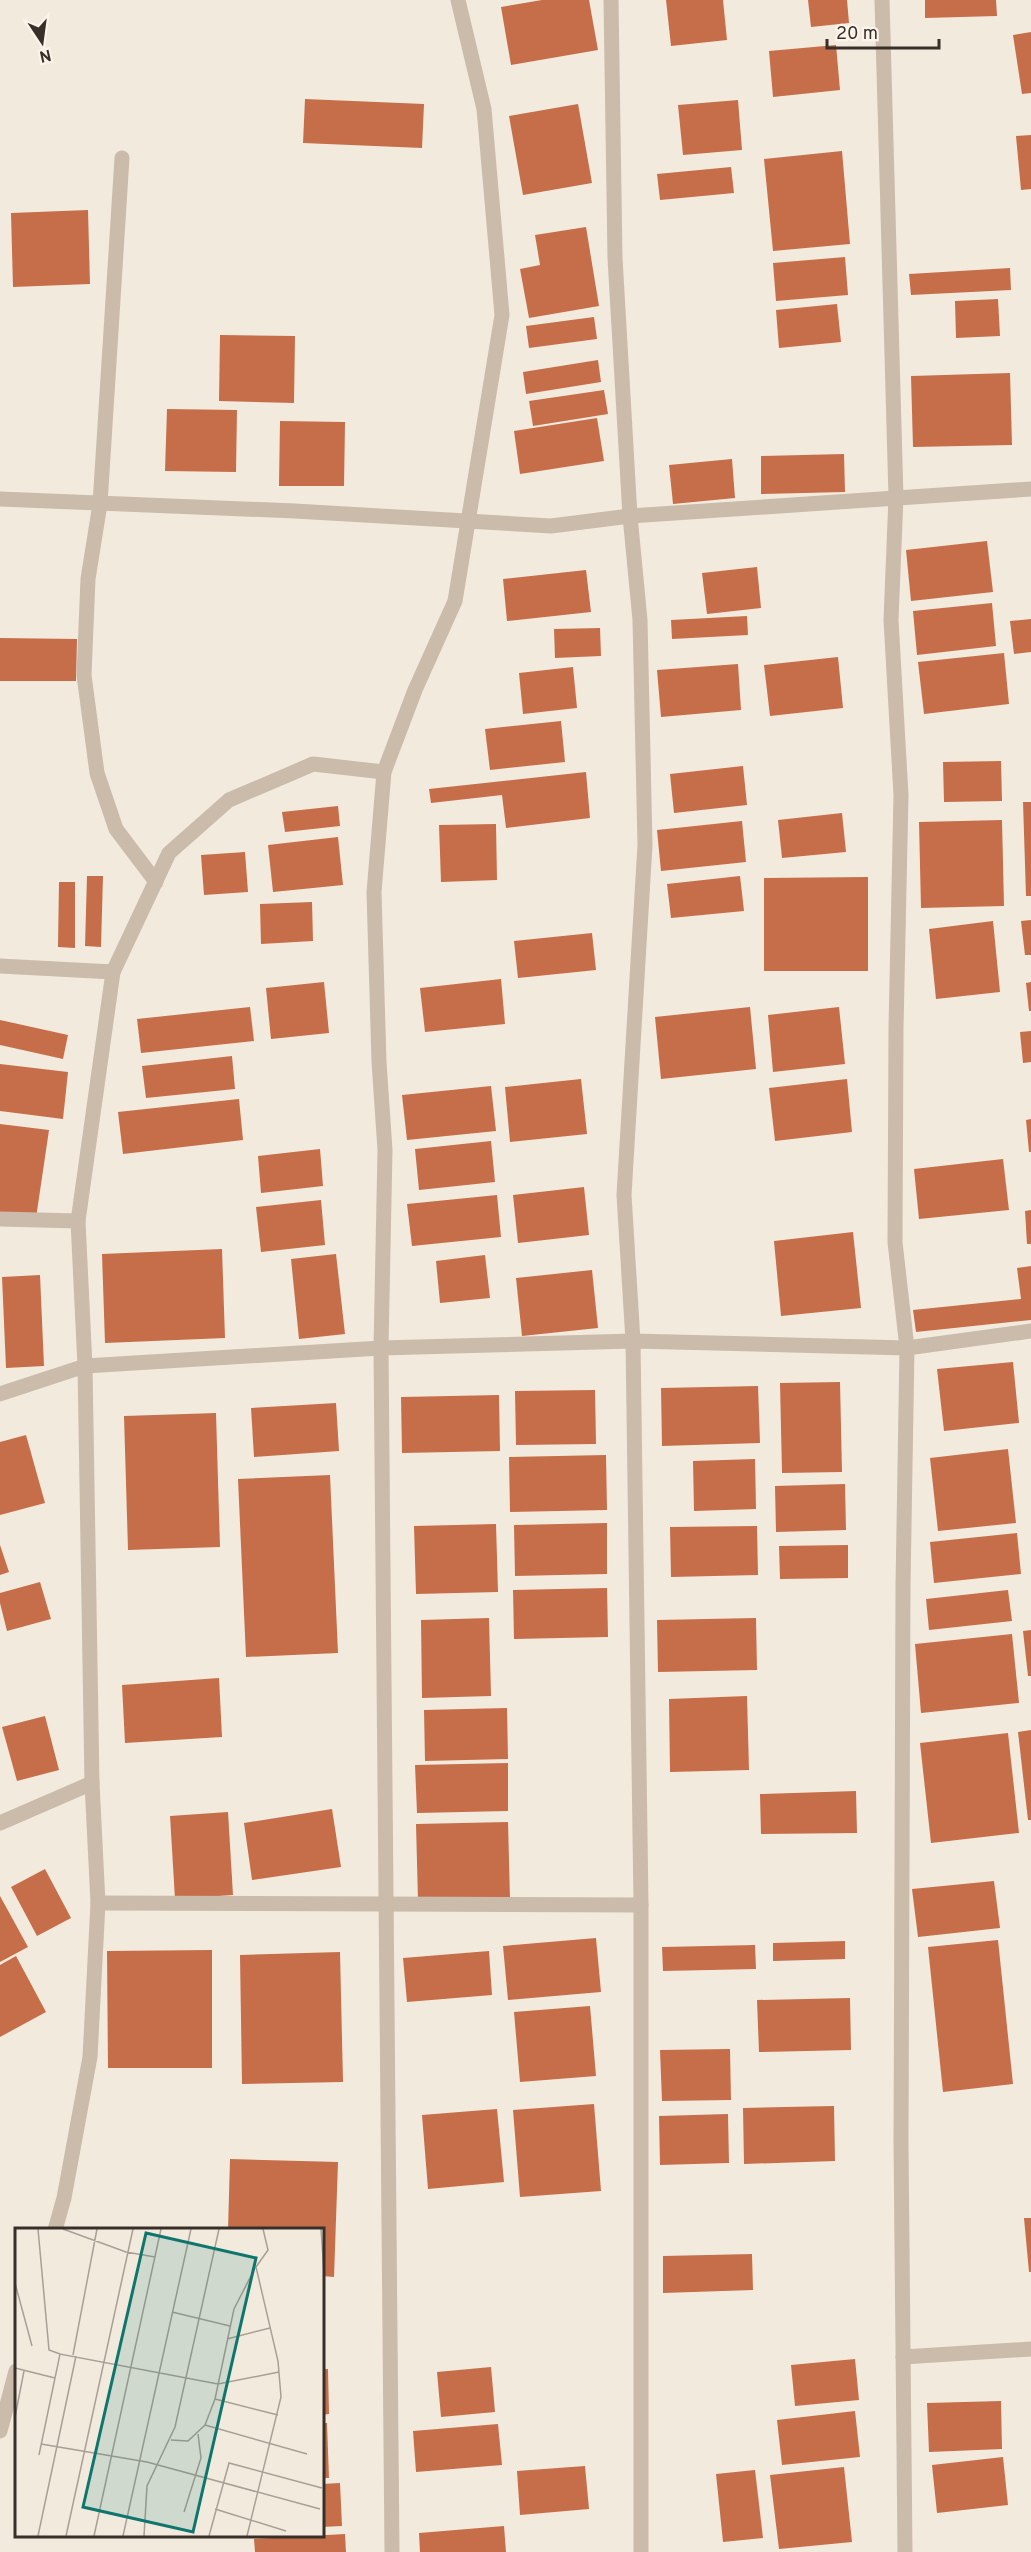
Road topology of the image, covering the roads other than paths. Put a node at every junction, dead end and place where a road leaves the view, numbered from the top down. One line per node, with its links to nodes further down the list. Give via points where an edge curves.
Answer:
1 (458, 0): 10 (street, via 484,109 502,315)
2 (611, 0): 9 (street, via 615,258)
3 (882, 0): 6 (street)
4 (122, 158): 8 (street)
5 (1031, 489): 6 (street)
6 (896, 497): 9 (street); 20 (street, via 891,620 902,795 896,1242)
7 (0, 499): 8 (street)
8 (100, 504): 10 (street); 12 (street, via 88,579 84,675 97,773 117,829)
9 (630, 516): 10 (street, via 551,526); 18 (street, via 640,620 645,845 624,1196)
10 (470, 522): 11 (street, via 455,602)
11 (384, 772): 12 (street, via 313,764 229,800 169,853); 19 (street, via 374,892 385,1150)
12 (156, 882): 14 (street)
13 (0, 966): 14 (street)
14 (113, 972): 16 (street)
15 (0, 1219): 16 (street)
16 (78, 1221): 21 (street)
17 (1031, 1331): 20 (street)
18 (633, 1341): 19 (street); 20 (street); 26 (street)
19 (381, 1348): 21 (street); 27 (street)
20 (907, 1348): 30 (street, via 903,1598)
21 (85, 1366): 22 (street); 23 (street)
22 (0, 1394)
23 (92, 1783): 24 (street); 25 (street)
24 (0, 1822)
25 (98, 1903): 27 (street); 28 (street, via 90,2057)
26 (641, 1905): 27 (street); 34 (street)
27 (387, 1906): 33 (street)
28 (56, 2228)
29 (1031, 2349): 30 (street)
30 (903, 2356): 35 (street)
31 (15, 2375): 32 (street)
32 (0, 2431)
33 (393, 2552)
34 (641, 2552)
35 (905, 2552)

